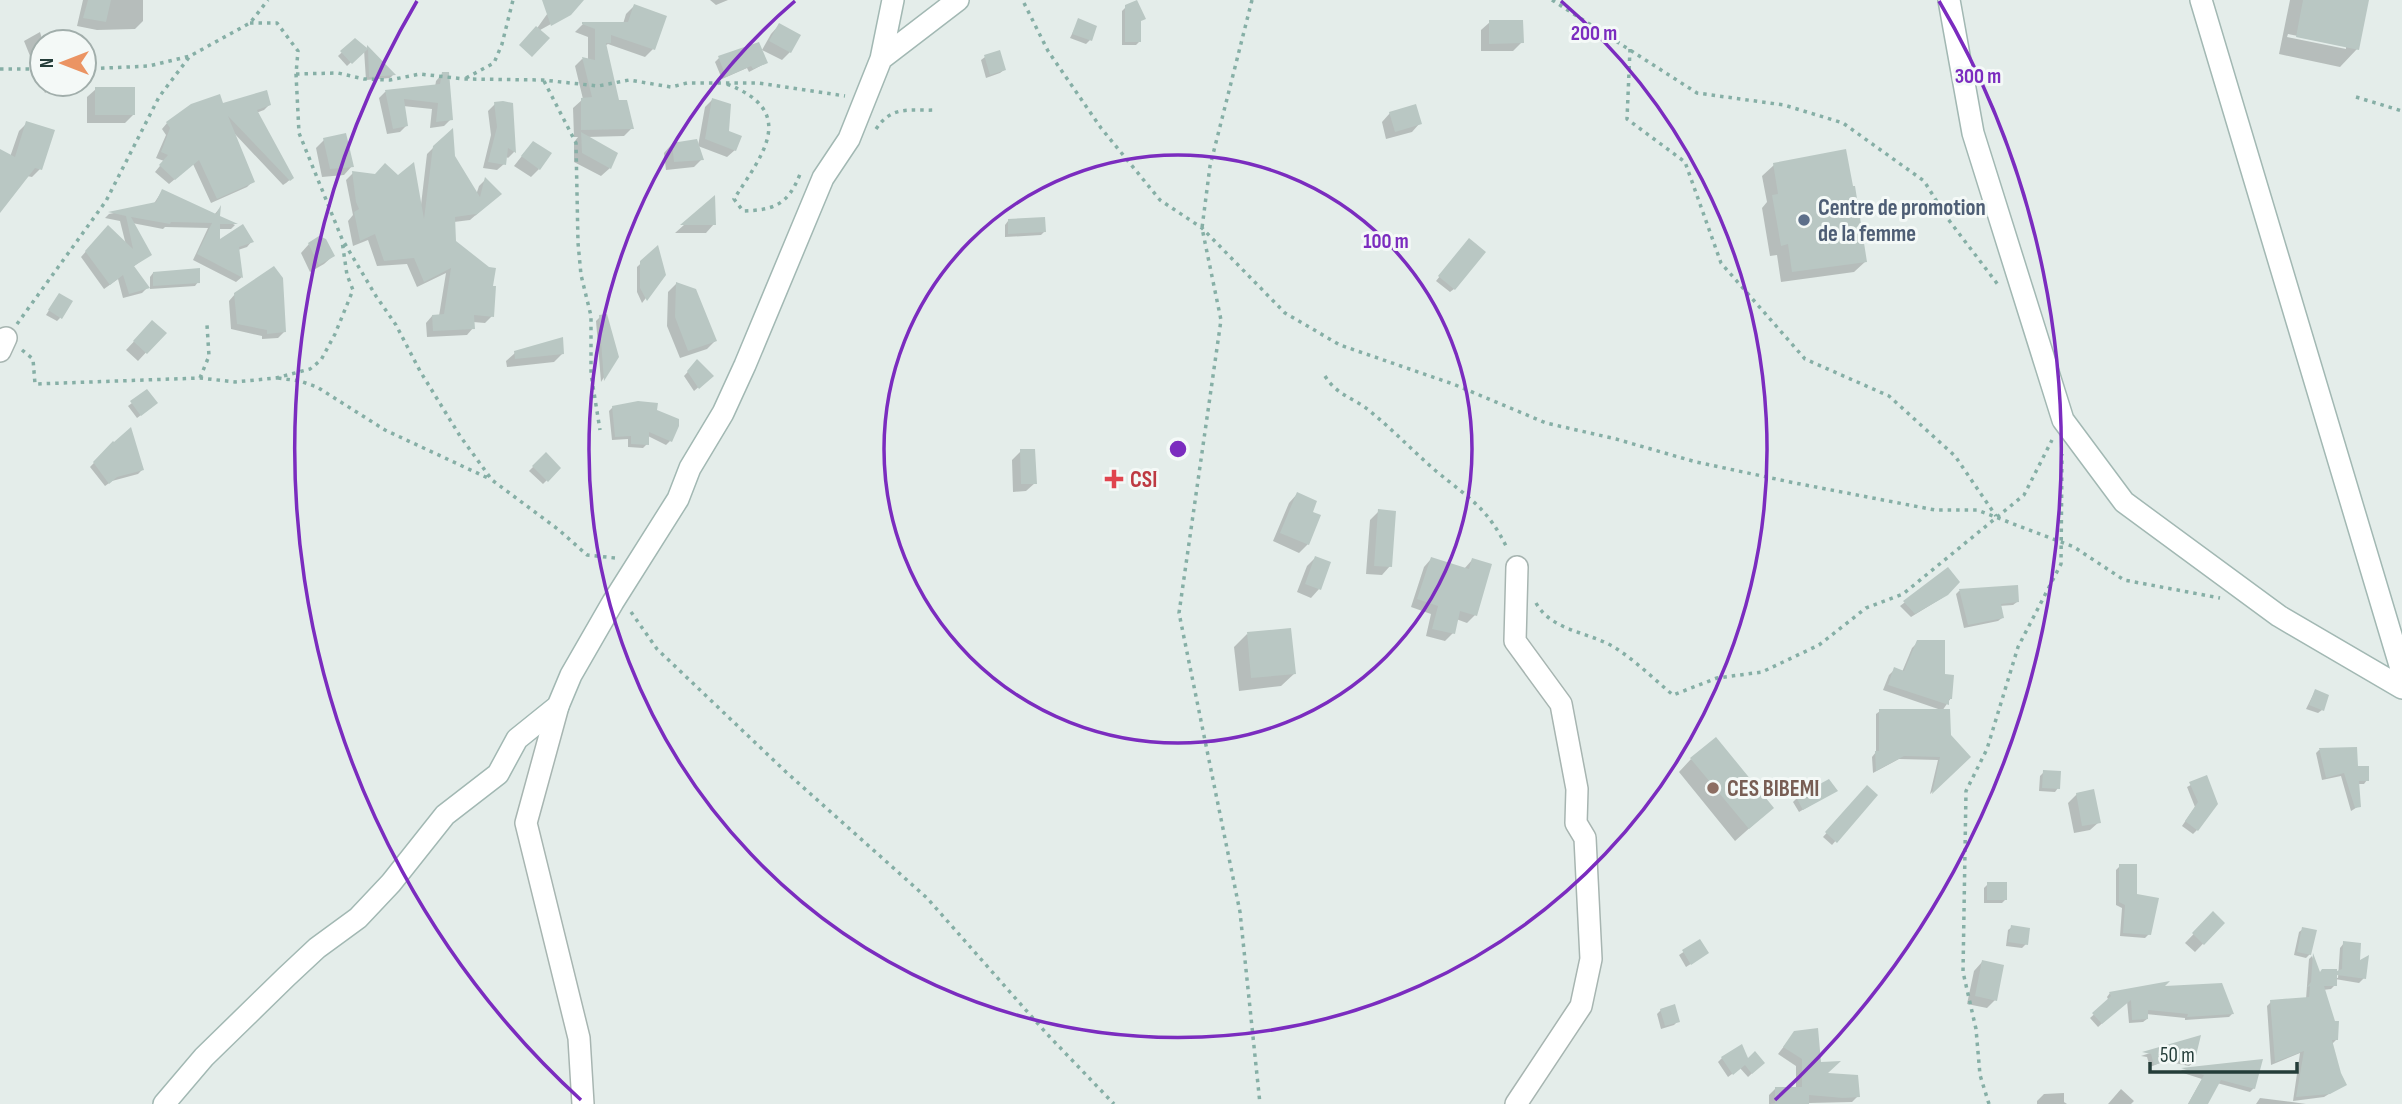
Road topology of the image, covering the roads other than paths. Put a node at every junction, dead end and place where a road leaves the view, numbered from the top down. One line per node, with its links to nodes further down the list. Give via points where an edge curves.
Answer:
1 (893, 0): 5 (main road)
2 (958, 0): 5 (main road)
3 (1949, 0): 8 (main road, via 1973,133 2063,420 2124,502 2279,616)
4 (2201, 0): 7 (main road)
5 (881, 59): 9 (main road, via 849,139 823,178 723,412 690,468 678,499 571,675)
6 (1517, 568): 12 (main road, via 1516,641 1561,704 1575,777 1576,823 1584,838 1591,959 1581,1006)
7 (2402, 671)
8 (2402, 688)
9 (558, 706): 10 (main road, via 517,740 498,774 445,814 358,918 286,976); 11 (main road, via 526,823 579,1038)
10 (164, 1104)
11 (583, 1104)
12 (1516, 1104)

